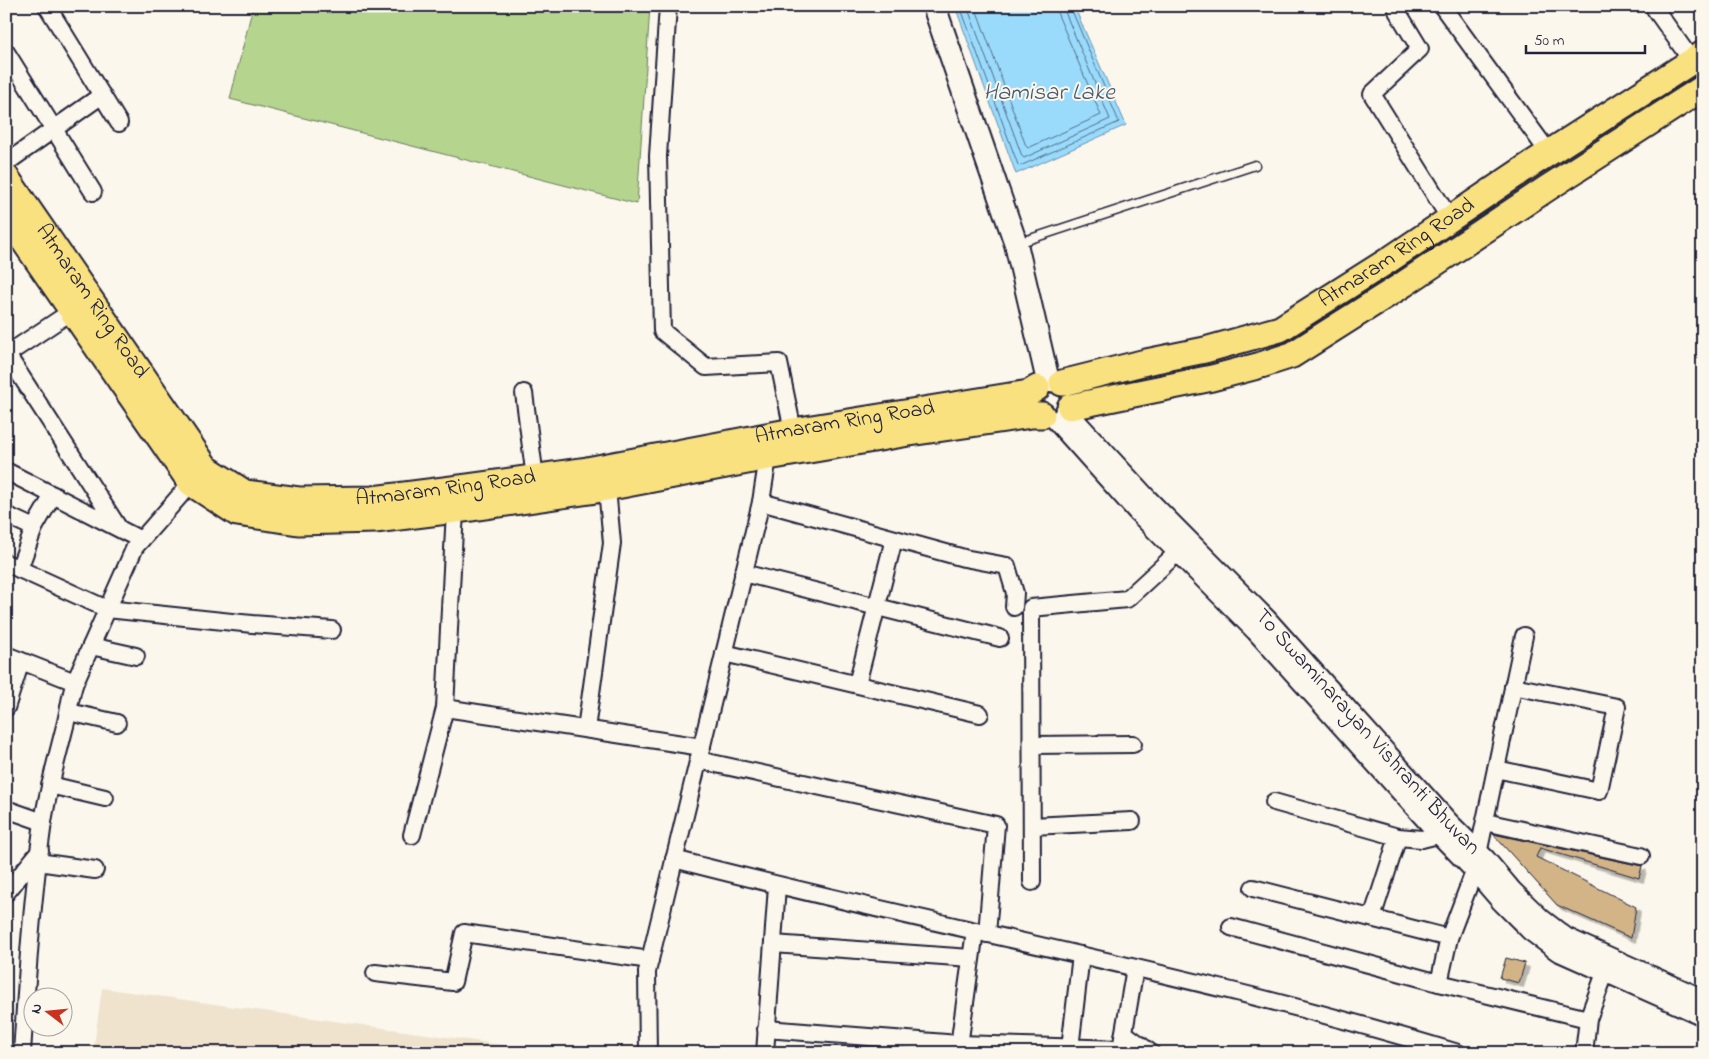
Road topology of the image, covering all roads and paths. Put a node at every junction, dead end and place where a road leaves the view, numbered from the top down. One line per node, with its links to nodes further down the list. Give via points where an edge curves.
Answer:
1 (47, 6): 10 (street)
2 (668, 6): 26 (street, via 658,156 662,331 706,367 779,363)
3 (934, 6): 20 (main road)
4 (1442, 6): 13 (street)
5 (1655, 9): 8 (street)
6 (1398, 11): 19 (street, via 1420,49 1372,94)
7 (6, 52): 12 (street)
8 (1697, 58): 13 (main road, Atmaram Ring Road)
9 (1703, 88): 25 (main road, Atmaram Ring Road, via 1292,355 1212,378)
10 (102, 95): 11 (street); 12 (street)
11 (119, 122)
12 (54, 128): 14 (street); 17 (street)
13 (1549, 153): 19 (main road, Atmaram Ring Road)
14 (6, 163)
15 (1255, 165): 20 (lane)
16 (6, 177): 29 (main road, Atmaram Ring Road, via 206,468 244,493 299,500 373,498)
17 (93, 192)
18 (6, 215): 21 (main road, Atmaram Ring Road)
19 (1450, 219): 23 (main road, Atmaram Ring Road, via 1280,329 1205,350)
20 (1016, 244): 23 (main road)
21 (72, 311): 22 (street); 30 (main road, Atmaram Ring Road)
22 (7, 354): 37 (street)
23 (1049, 384): 25 (main road, via 1067,387 1070,393 1071,400); 25 (main road, via 1034,400 1038,411); 26 (main road, Atmaram Ring Road, via 1029,394)
24 (524, 393): 29 (street)
25 (1058, 414): 27 (main road, Atmaram Ring Road, via 1032,414); 40 (street, via 1136,512); 80 (main road, To Swaminarayan Vishranti Bhuvan, via 1266,621 1448,824)
26 (793, 431): 29 (main road, Atmaram Ring Road)
27 (768, 457): 31 (main road, Atmaram Ring Road); 33 (street)
28 (6, 471): 32 (street)
29 (535, 478)
30 (191, 483): 34 (main road, Atmaram Ring Road, via 237,513 298,522 375,520); 39 (street)
31 (607, 488): 34 (main road, Atmaram Ring Road); 61 (street, via 612,544)
32 (53, 494): 36 (street); 37 (street)
33 (760, 502): 38 (street); 42 (street)
34 (455, 510): 57 (street)
35 (6, 515): 36 (street)
36 (34, 528): 41 (street)
37 (118, 528): 39 (street)
38 (894, 538): 43 (street); 44 (street, via 964,558 1008,566 1015,593)
39 (141, 540): 45 (street)
40 (1177, 553): 63 (street, via 1127,599 1031,608); 75 (street, via 1255,632)
41 (13, 566): 45 (street)
42 (743, 573): 43 (street); 50 (street)
43 (877, 606): 48 (street); 54 (street)
44 (1014, 607)
45 (107, 610): 46 (street); 49 (street)
46 (332, 630)
47 (1524, 636): 55 (street)
48 (1000, 638)
49 (91, 646): 51 (street); 53 (street)
50 (724, 652): 54 (street); 64 (street)
51 (136, 656)
52 (14, 658): 53 (street); 56 (street)
53 (75, 682): 58 (street)
54 (857, 684): 59 (street)
55 (1513, 686): 65 (street); 65 (street, via 1618,707 1599,791)
56 (6, 708)
57 (445, 708): 61 (street); 74 (street)
58 (69, 712): 60 (street); 66 (street)
59 (980, 714)
60 (117, 723)
61 (586, 730): 64 (street)
62 (1133, 744): 63 (street)
63 (1032, 745): 73 (street)
64 (700, 753): 79 (street); 88 (street, via 996,825)
65 (1496, 769): 72 (street)
66 (50, 786): 67 (street); 71 (street)
67 (105, 798)
68 (1274, 802): 76 (street)
69 (6, 809): 71 (street)
70 (1132, 821): 73 (street)
71 (43, 822): 78 (street)
72 (1485, 822): 77 (street); 80 (street)
73 (1032, 826): 82 (street)
74 (412, 835)
75 (1438, 835): 76 (street, via 1422,839); 80 (street)
76 (1398, 837): 86 (street)
77 (1641, 856)
78 (39, 857): 81 (street); 85 (street); 105 (street, via 29,936)
79 (674, 860): 83 (street); 93 (street)
80 (1476, 863): 89 (street); 96 (street, via 1500,902 1530,932 1557,952); 98 (main road, To Swaminarayan Vishranti Bhuvan, via 1565,939)
81 (94, 870)
82 (1032, 882)
83 (777, 886): 88 (street); 90 (street)
84 (1253, 888): 86 (street)
85 (6, 893)
86 (1372, 918): 89 (street)
87 (1231, 927): 97 (street)
88 (981, 932): 91 (street); 92 (street)
89 (1449, 938): 97 (street)
90 (773, 944): 92 (street); 101 (street)
91 (1081, 955): 94 (street); 104 (street)
92 (971, 958): 103 (street)
93 (650, 960): 95 (street, via 464,933 453,982); 106 (street, via 647,972)
94 (1135, 968): 102 (street); 109 (street)
95 (375, 972)
96 (1605, 973): 99 (street); 100 (street)
97 (1439, 983): 100 (street)
98 (1703, 1001)
99 (1703, 1018)
100 (1588, 1019): 110 (street)
101 (766, 1029): 103 (street); 107 (street)
102 (1124, 1033): 104 (street, via 1121,1049); 108 (street)
103 (959, 1048): 104 (street)
104 (1070, 1048)
105 (22, 1053)
106 (648, 1053)
107 (765, 1053)
108 (1151, 1053)
109 (1458, 1053)
110 (1584, 1053)

